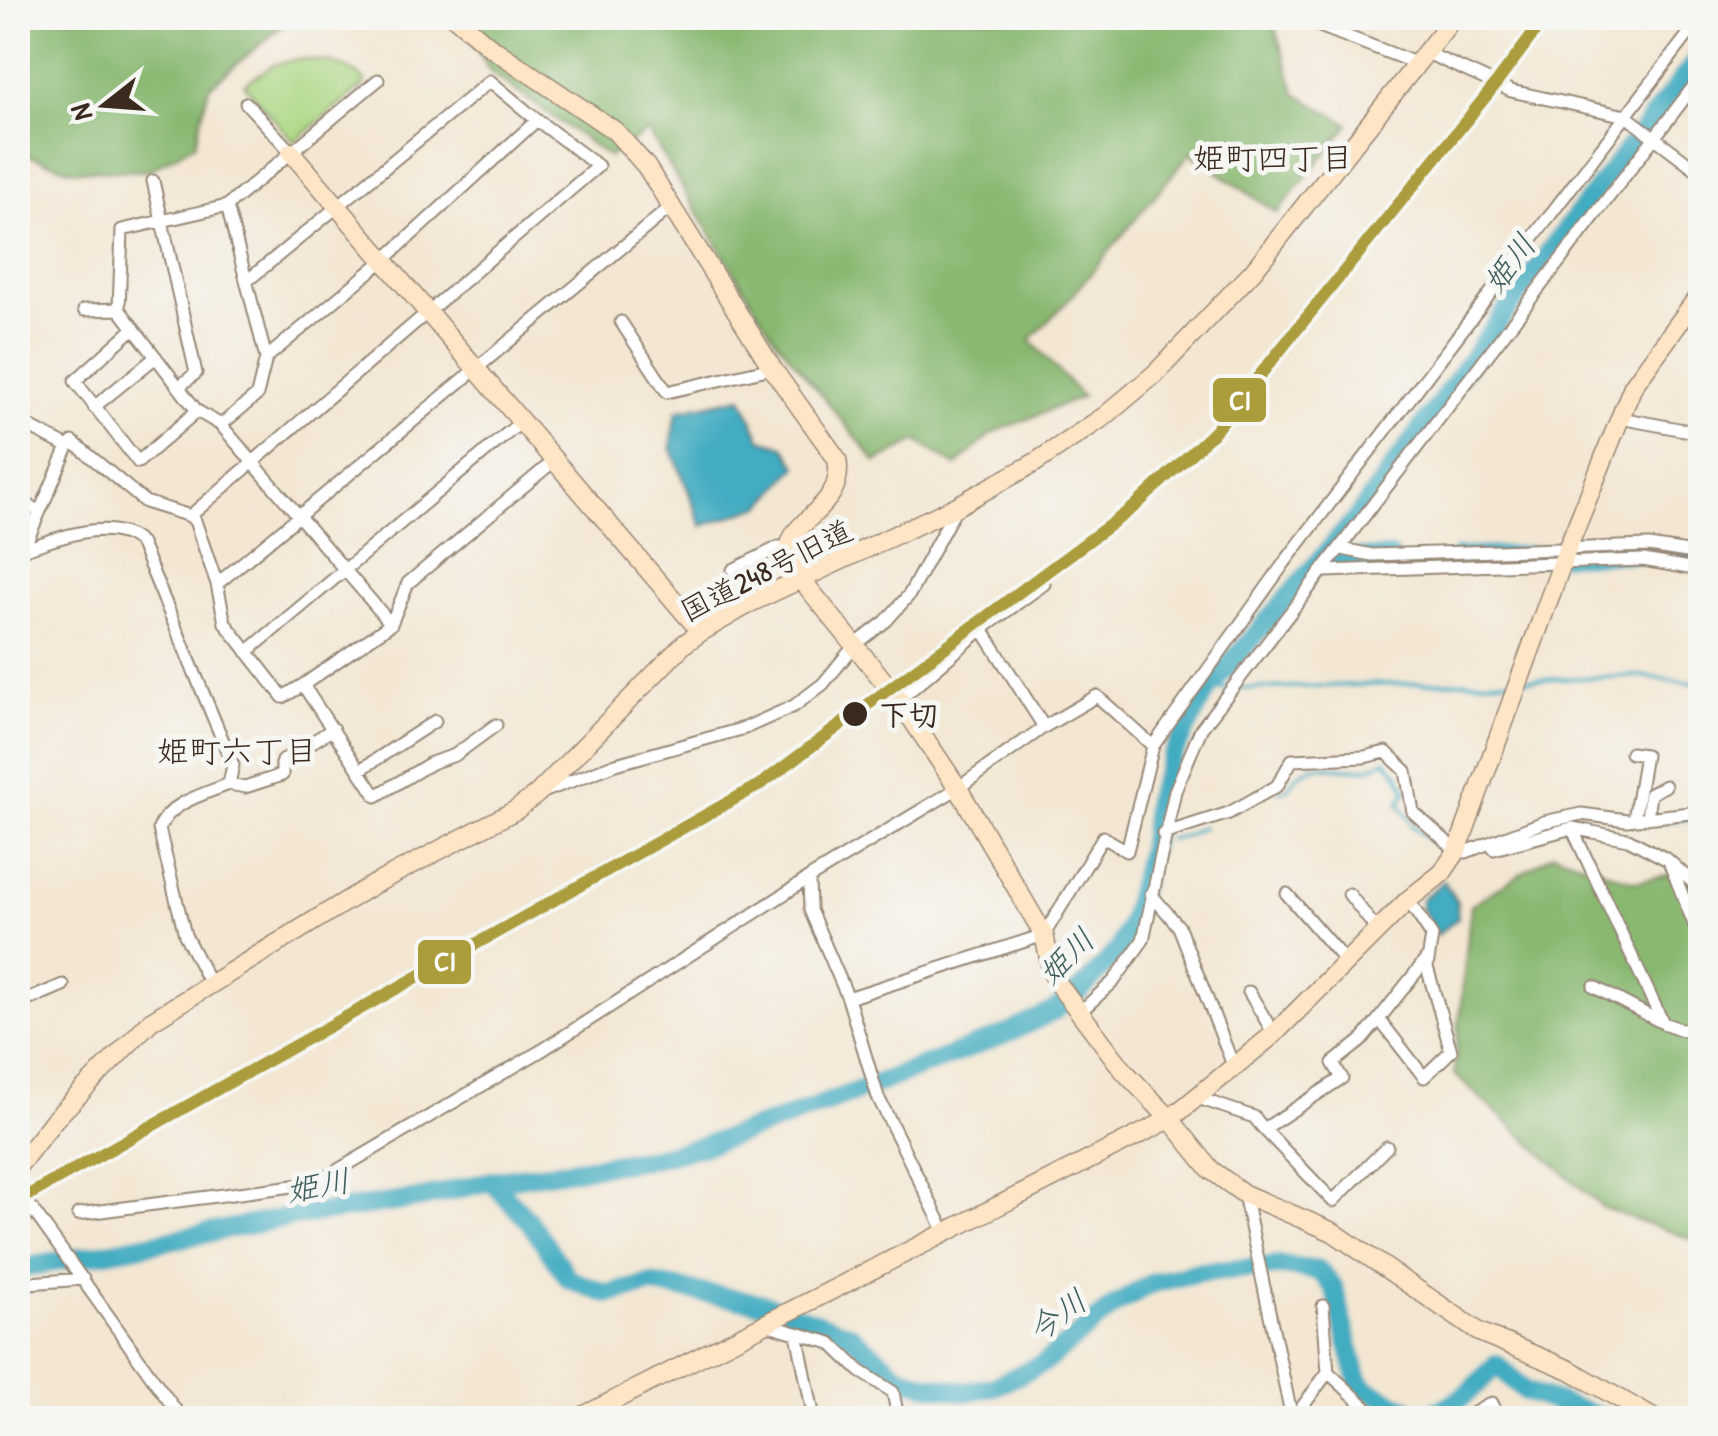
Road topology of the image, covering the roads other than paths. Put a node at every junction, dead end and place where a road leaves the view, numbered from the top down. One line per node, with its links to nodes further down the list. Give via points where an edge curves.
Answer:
1 (456, 18): 17 (street, via 615,131)
2 (1299, 18): 5 (street)
3 (1453, 18): 5 (street, 国道248号旧道)
4 (1700, 19): 9 (street)
5 (1423, 59): 9 (street, via 1511,90); 43 (street, 国道248号旧道, via 1253,271 1176,354 1105,416)
6 (1700, 78): 11 (street)
7 (378, 80): 12 (street)
8 (246, 102): 12 (street)
9 (1630, 119): 11 (street); 70 (street, via 1331,500)
10 (537, 120): 16 (street, via 490,81); 19 (street); 24 (street, via 598,166)
11 (1652, 135): 13 (street); 48 (street)
12 (291, 152): 15 (street); 16 (street)
13 (1700, 172)
14 (153, 181): 18 (street)
15 (227, 206): 18 (street); 20 (street)
16 (338, 206): 19 (street); 20 (street)
17 (672, 206): 29 (street); 30 (street)
18 (162, 221): 22 (street, via 122,230); 31 (street, via 196,373)
19 (385, 259): 24 (street); 28 (street)
20 (247, 281): 28 (street)
21 (1700, 294): 34 (street, via 1643,369)
22 (119, 309): 23 (street); 26 (street)
23 (84, 310)
24 (430, 312): 29 (street); 41 (street)
25 (621, 322): 30 (street, via 667,392)
26 (134, 328): 27 (street); 32 (street, via 75,381)
27 (156, 356): 31 (street); 32 (street)
28 (266, 358): 37 (street, via 257,396)
29 (477, 367): 36 (street); 46 (street)
30 (772, 368): 47 (street, via 836,458 840,475)
31 (179, 387): 33 (street)
32 (94, 407): 33 (street, via 138,462)
33 (197, 411): 37 (street)
34 (1620, 418): 38 (street); 51 (street)
35 (18, 421): 39 (street)
36 (522, 421): 40 (street); 52 (street)
37 (221, 425): 41 (street)
38 (1700, 432)
39 (68, 447): 44 (street); 45 (street, via 73,442 150,505)
40 (556, 460): 59 (street, via 408,584); 61 (street)
41 (252, 461): 45 (street); 46 (street)
42 (18, 500): 44 (street)
43 (957, 506): 56 (street, 国道248号旧道); 62 (street, via 908,595)
44 (38, 511): 49 (street)
45 (190, 516): 57 (street)
46 (298, 516): 52 (street); 57 (street)
47 (790, 548): 53 (street); 56 (street)
48 (1342, 549): 51 (street, via 1372,555); 55 (street)
49 (20, 550): 73 (street, via 98,530 126,533 141,544 233,765)
50 (1700, 554): 51 (street, via 1649,546)
51 (1565, 556): 54 (street); 55 (street); 81 (street)
52 (344, 570): 59 (street); 63 (street)
53 (733, 570)
54 (1700, 570)
55 (1325, 571): 80 (street, via 1201,729)
56 (801, 580): 61 (street, 国道248号旧道); 62 (street)
57 (217, 584): 63 (street, via 225,623)
58 (1044, 584): 60 (street)
59 (391, 624): 64 (street)
60 (982, 630): 65 (street); 69 (street)
61 (701, 632): 76 (street, 国道248号旧道)
62 (855, 645): 65 (street); 76 (street, via 823,684 780,714)
63 (247, 652): 64 (street, via 283,697)
64 (303, 685): 68 (street)
65 (899, 700): 75 (street)
66 (436, 721): 72 (street)
67 (496, 725): 72 (street, via 376,796)
68 (333, 728): 72 (street); 73 (street, via 282,761 282,775 245,787)
69 (1044, 728): 70 (street, via 1097,696); 75 (street)
70 (1153, 746): 90 (street, via 1126,852 1103,837)
71 (1631, 753): 78 (street, via 1646,755)
72 (360, 770)
73 (229, 784): 94 (street, via 174,808 159,829 185,936)
74 (1666, 786): 78 (street, via 1650,794)
75 (958, 788): 83 (street); 90 (street)
76 (537, 794): 94 (street, 国道248号旧道)
77 (1700, 812): 78 (street)
78 (1640, 819): 81 (street, via 1581,814)
79 (1572, 828): 81 (street); 82 (street, via 1628,839); 102 (street)
80 (1163, 834): 81 (street, via 1229,813 1277,786 1292,760 1386,752 1406,771 1413,812); 85 (street)
81 (1455, 856): 88 (street)
82 (1668, 860): 84 (street); 91 (street)
83 (809, 878): 98 (street, via 810,910); 113 (street, via 544,1049 316,1183)
84 (1700, 888)
85 (1151, 894): 100 (street, via 1143,940); 105 (street, via 1180,927)
86 (1287, 894): 93 (street)
87 (1348, 894): 89 (street)
88 (1408, 900): 89 (street); 92 (street, via 1432,936)
89 (1377, 930): 93 (street)
90 (1044, 934): 98 (street); 100 (street, via 1059,985)
91 (1700, 939)
92 (1428, 957): 101 (street); 101 (street, via 1450,1051 1424,1077)
93 (1345, 961): 103 (street)
94 (209, 982): 110 (street, 国道248号旧道, via 151,1021)
95 (63, 985): 99 (street)
96 (1594, 987): 102 (street)
97 (1248, 992): 103 (street)
98 (848, 998): 114 (street, via 878,1097)
99 (18, 1004)
100 (1080, 1012): 107 (street)
101 (1379, 1019): 108 (street, via 1332,1063 1342,1078)
102 (1662, 1023): 104 (street)
103 (1274, 1034): 105 (street)
104 (1700, 1036)
105 (1233, 1066): 106 (street)
106 (1194, 1097): 107 (street); 108 (street, via 1254,1117)
107 (1170, 1119): 112 (street, via 1211,1170); 114 (street)
108 (1264, 1129): 109 (street, via 1333,1201)
109 (1386, 1147)
110 (21, 1155)
111 (18, 1190): 115 (street)
112 (1244, 1194): 125 (street); 129 (street, via 1333,1232 1479,1332 1558,1364)
113 (78, 1214)
114 (946, 1234): 118 (street)
115 (82, 1279): 116 (street); 121 (street)
116 (18, 1288)
117 (1323, 1306): 120 (street)
118 (771, 1321): 119 (street); 122 (street)
119 (798, 1334): 123 (street); 124 (street, via 831,1344 893,1392)
120 (1328, 1372): 125 (street); 126 (street, via 1371,1412)
121 (181, 1418)
122 (580, 1418)
123 (814, 1418)
124 (898, 1418)
125 (1293, 1418)
126 (1388, 1418)
127 (1465, 1418): 128 (street, via 1492,1404)
128 (1499, 1418)
129 (1653, 1418)

